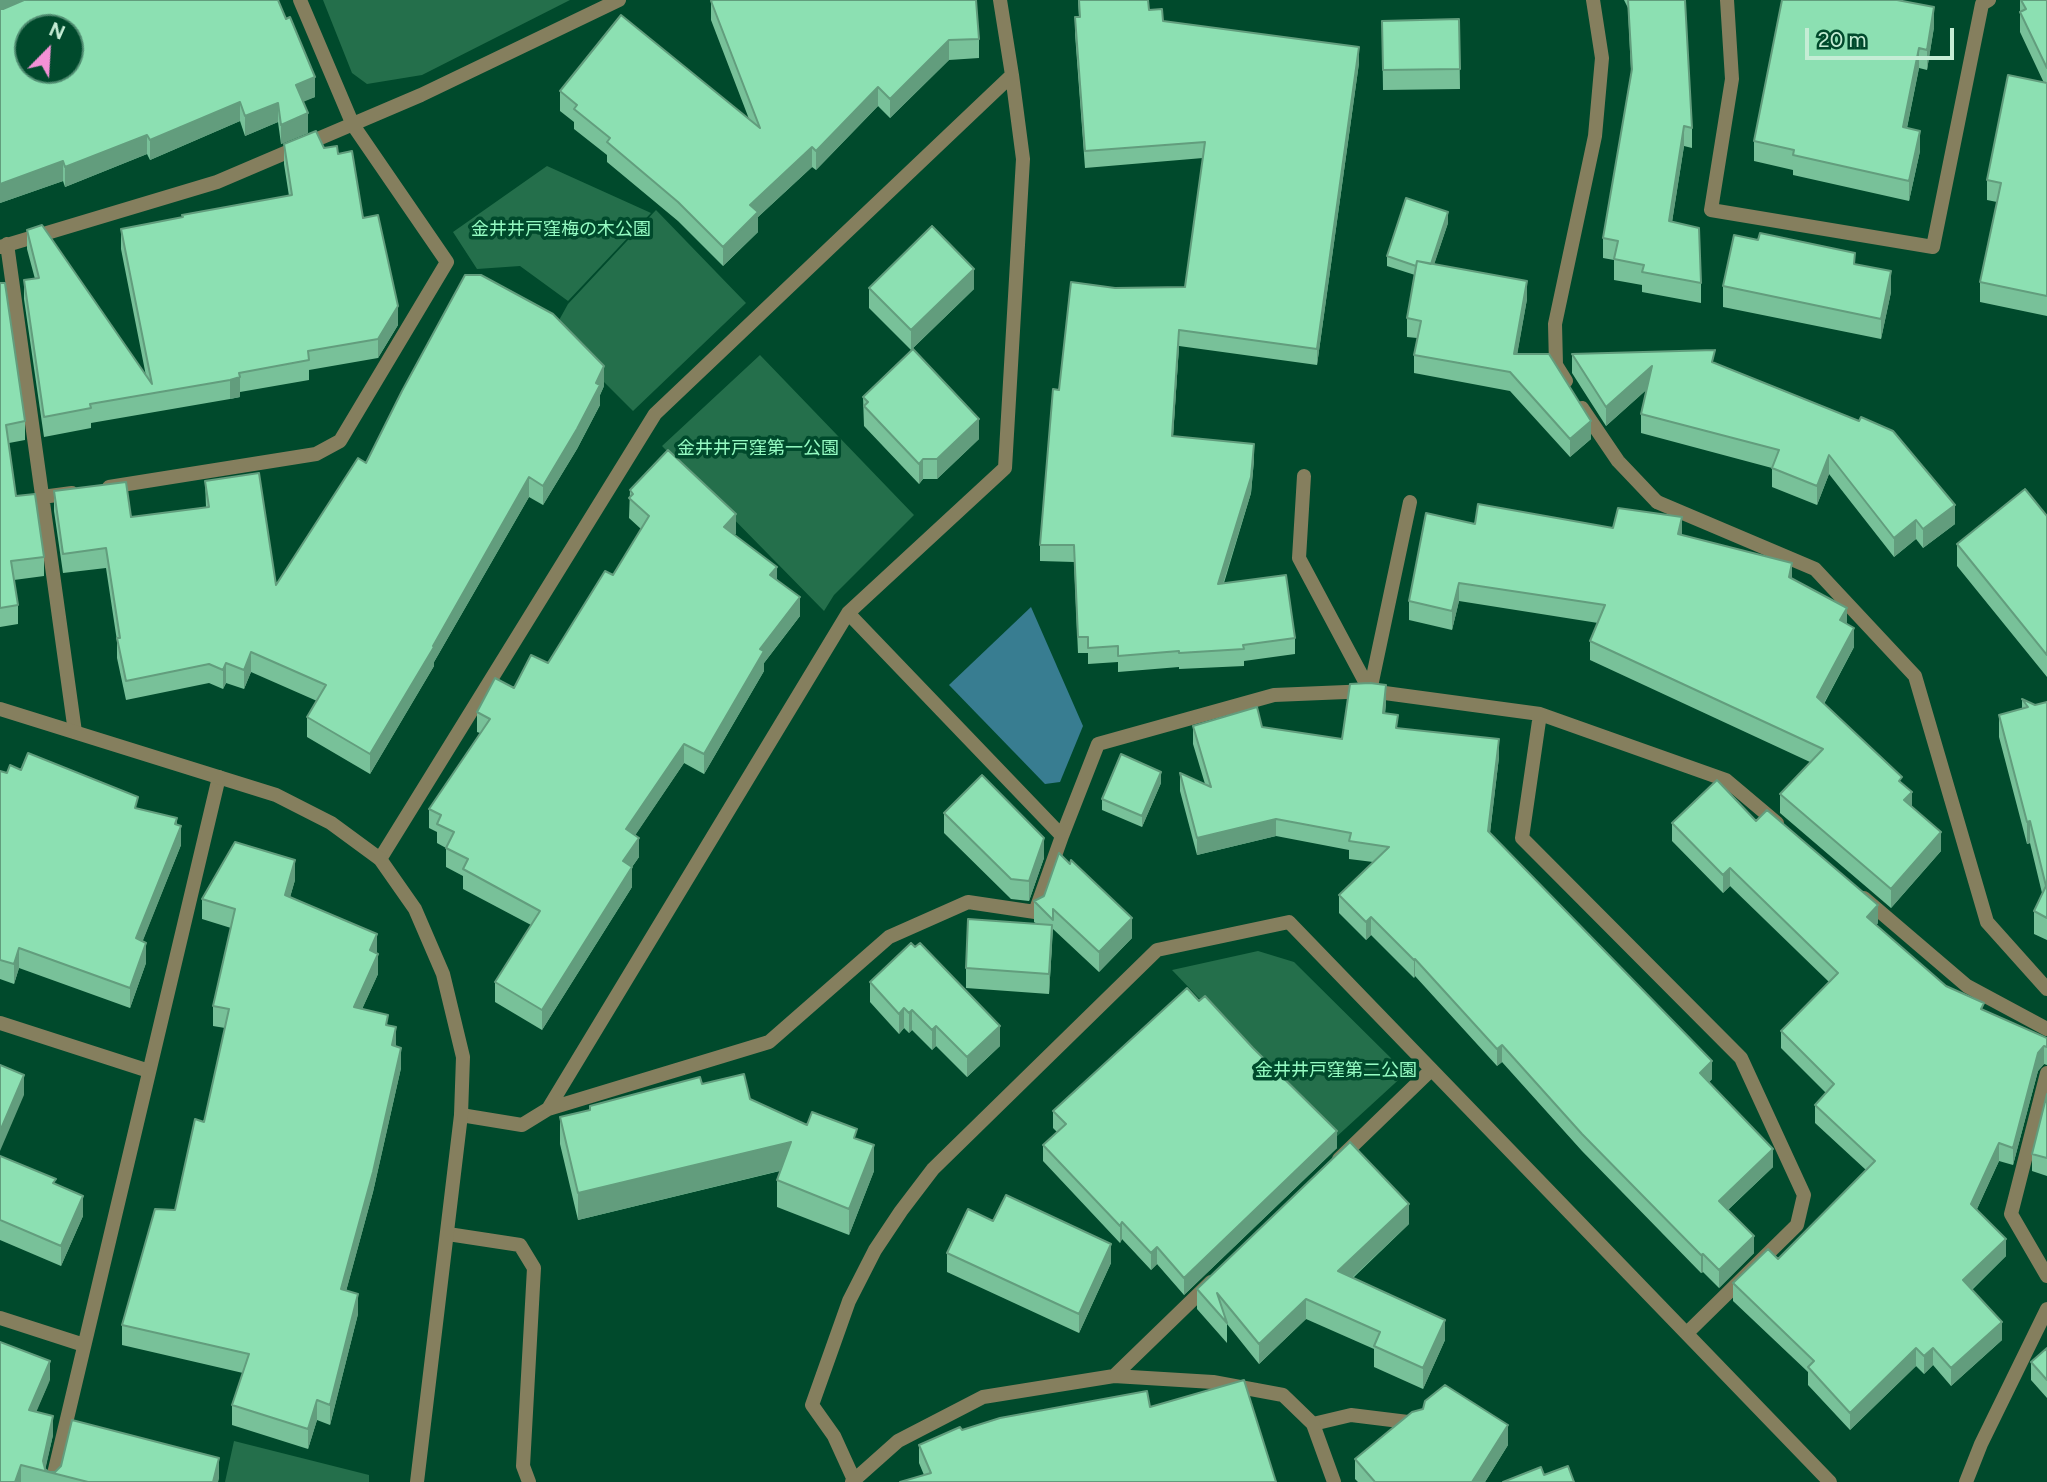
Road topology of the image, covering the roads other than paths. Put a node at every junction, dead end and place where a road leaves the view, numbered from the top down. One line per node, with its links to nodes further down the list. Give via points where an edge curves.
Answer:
1 (300, 0): 8 (street)
2 (619, 0): 8 (street)
3 (1000, 0): 7 (street)
4 (1593, 0): 23 (street, via 1602,58 1595,136 1555,324 1556,365 1618,461 1657,502 1815,569 1915,676 1987,922)
5 (1727, 0): 6 (street, via 1732,79 1711,210 1933,247 1982,4)
6 (1989, 0)
7 (1012, 75): 13 (street, via 1023,159 1005,468); 21 (street, via 655,414)
8 (353, 125): 9 (street, via 217,182); 11 (street, via 447,262 340,441 316,454)
9 (3, 245): 11 (street)
10 (1304, 477): 14 (street, via 1298,558)
11 (42, 497): 17 (street)
12 (1410, 502): 14 (street)
13 (848, 613): 20 (street); 29 (street)
14 (1370, 691): 16 (street); 20 (street, via 1274,695 1098,744)
15 (0, 709): 17 (street)
16 (1540, 714): 19 (street, via 1726,780); 37 (street, via 1522,838 1741,1058 1804,1195 1797,1225)
17 (75, 732): 18 (street)
18 (219, 777): 21 (street, via 276,794 331,822); 27 (street)
19 (1789, 833)
20 (1062, 836): 29 (street, via 1035,912 968,902 889,937 769,1042)
21 (380, 859): 30 (street, via 415,909 443,974 463,1057)
22 (1852, 887): 25 (street, via 1967,986)
23 (2047, 989)
24 (0, 1023): 27 (street)
25 (2047, 1029)
26 (1431, 1070): 31 (street); 37 (street); 42 (street, via 1289,922 1157,950 933,1170 875,1250 849,1301 812,1405 834,1436)
27 (149, 1071): 38 (street)
28 (2047, 1073): 34 (street, via 2011,1214)
29 (548, 1109): 30 (street, via 522,1125)
30 (461, 1115): 32 (street)
31 (1332, 1166)
32 (448, 1234): 44 (street); 45 (street, via 520,1245 534,1268 523,1466)
33 (1223, 1271): 39 (street)
34 (2047, 1276)
35 (2047, 1309): 48 (street)
36 (0, 1318): 38 (street)
37 (1687, 1333): 47 (street)
38 (85, 1345): 43 (street)
39 (1114, 1376): 41 (street, via 1213,1382 1283,1395); 42 (street, via 983,1397 898,1441)
40 (1416, 1423): 41 (street, via 1351,1415)
41 (1313, 1424): 46 (street)
42 (853, 1481)
43 (52, 1482)
44 (417, 1482)
45 (529, 1482)
46 (1335, 1482)
47 (1830, 1482)
48 (1966, 1482)

